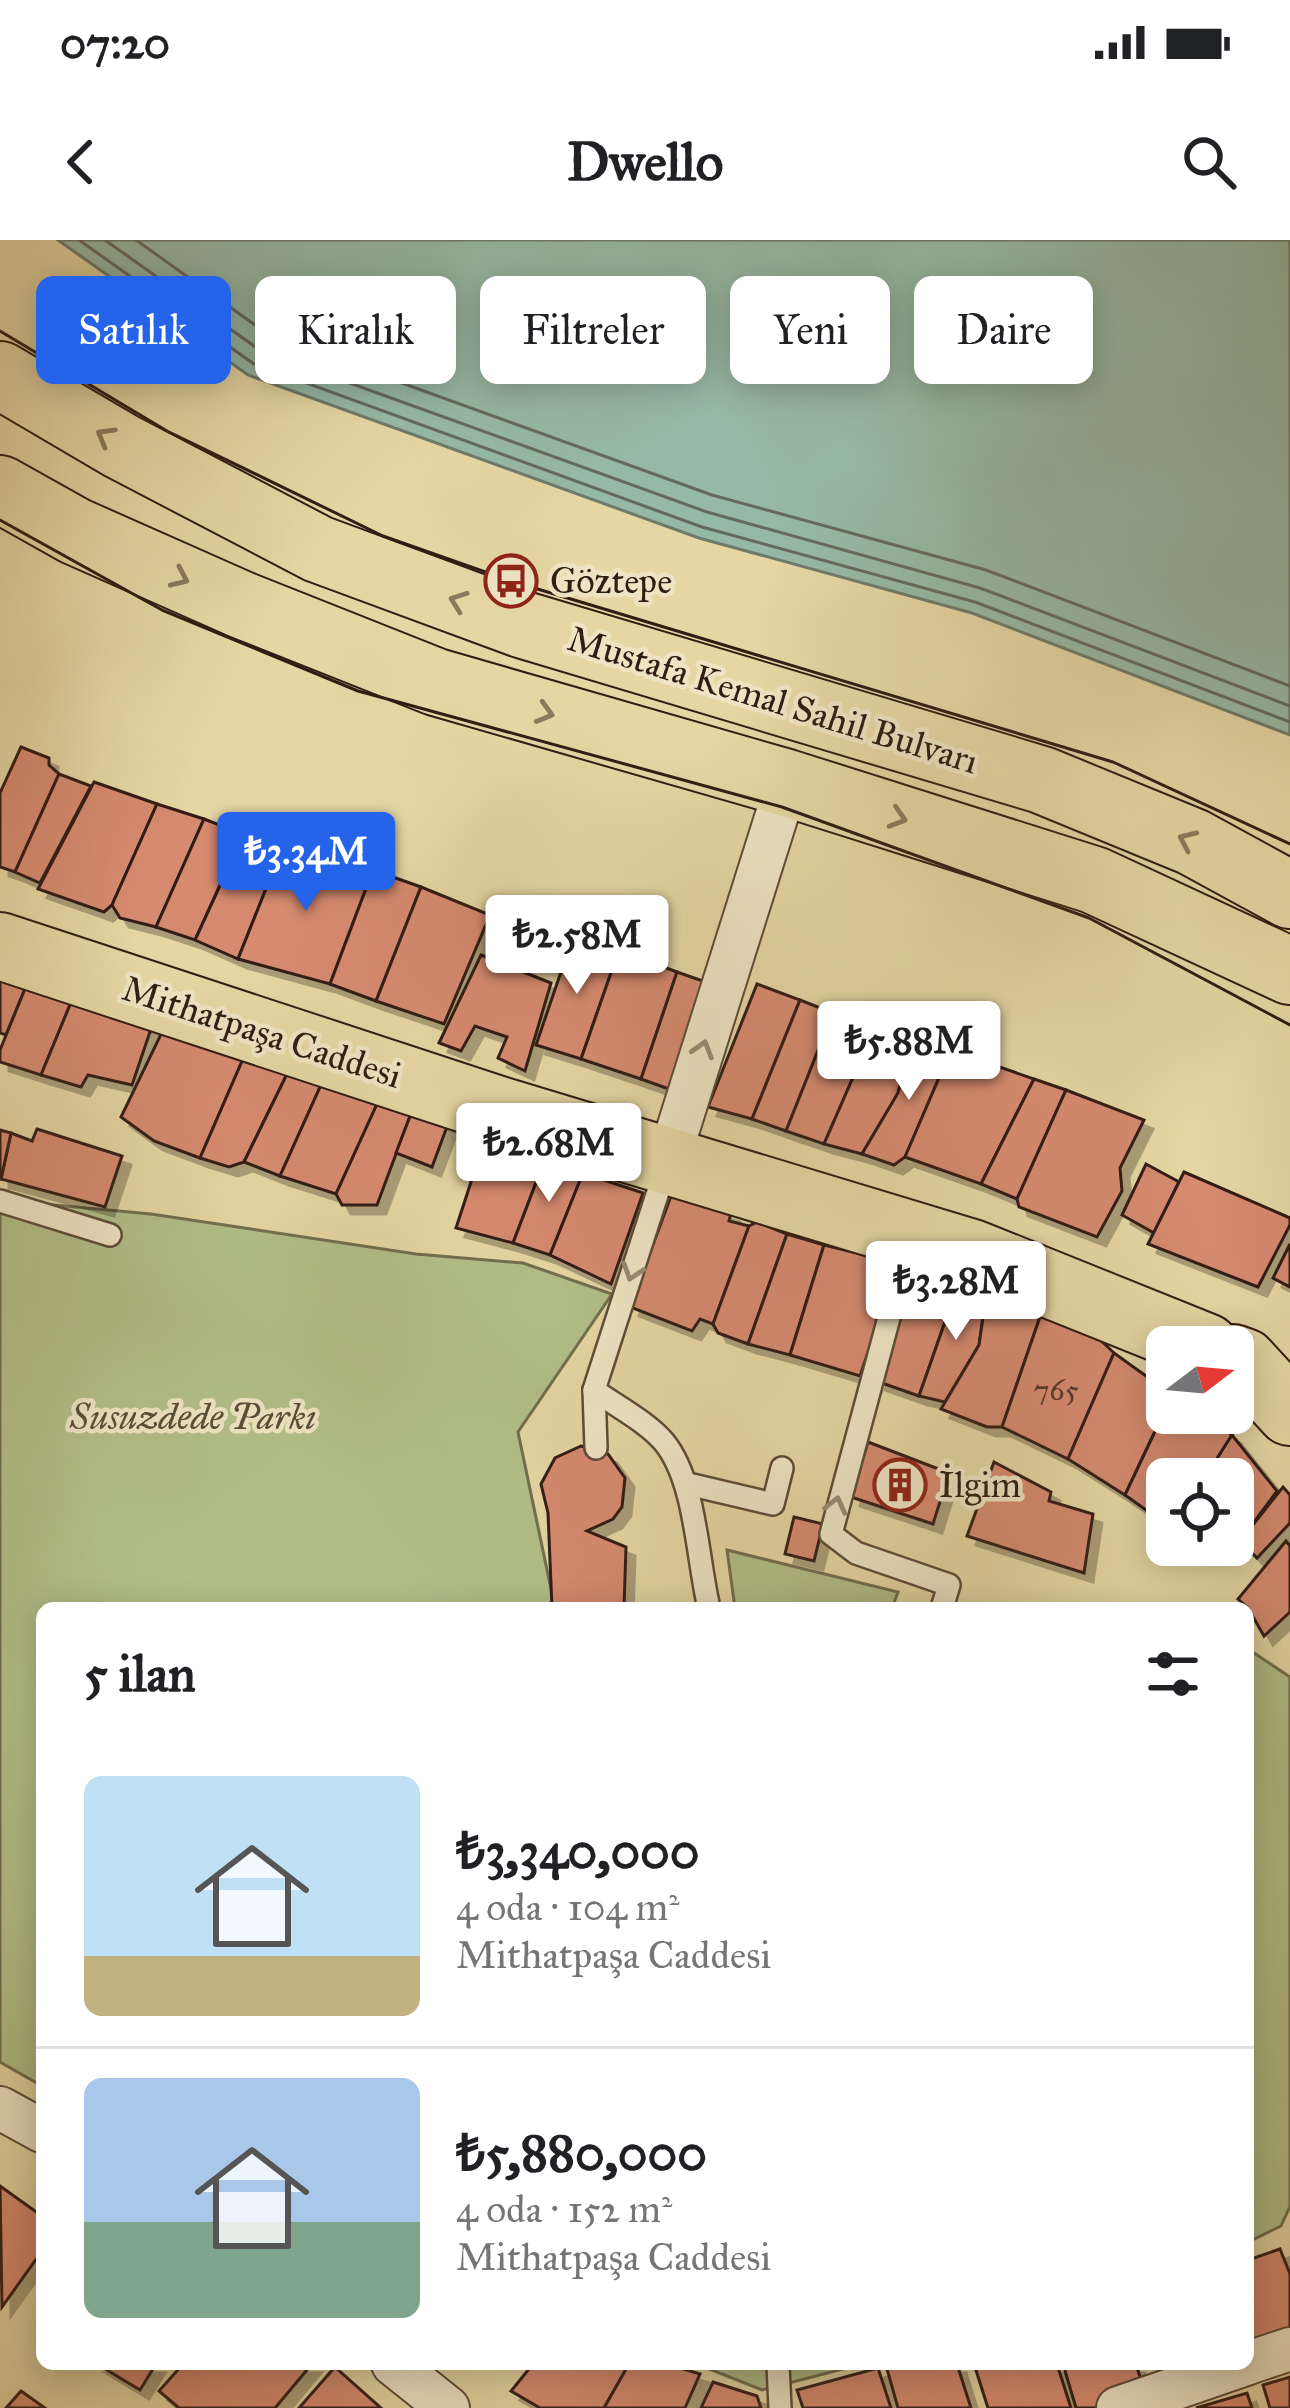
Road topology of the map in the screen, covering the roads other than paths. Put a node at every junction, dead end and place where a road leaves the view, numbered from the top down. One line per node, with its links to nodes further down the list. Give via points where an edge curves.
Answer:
1 (0, 374): 4 (main road, Mustafa Kemal Sahil Bulvarı, one-way to 1, via 1193,842 1042,780 524,626 318,548)
2 (0, 488): 3 (main road, Mustafa Kemal Sahil Bulvarı, one-way to 3, via 75,531 436,682)
3 (787, 783): 6 (main road, Mustafa Kemal Sahil Bulvarı, one-way to 6, via 1094,880); 7 (street, one-way to 3)
4 (1290, 895)
5 (0, 946): 7 (main road, Mithatpaşa Caddesi)
6 (1290, 971)
7 (668, 1161): 10 (main road, Mithatpaşa Caddesi); 13 (lane, one-way to 13)
8 (0, 1201): 9 (lane)
9 (110, 1234)
10 (911, 1235): 11 (main road, Mithatpaşa Caddesi); 18 (lane, one-way to 10, via 831,1534)
11 (1154, 1326)
12 (1254, 1373): 14 (main road)
13 (594, 1390): 15 (lane); 17 (lane, via 663,1441)
14 (1290, 1412)
15 (596, 1448)
16 (782, 1468): 17 (lane, via 773,1504)
17 (688, 1484): 19 (lane)
18 (946, 1601)
19 (709, 1602)
20 (0, 2108): 21 (street)
21 (36, 2128)
22 (1290, 2349): 23 (street)
23 (1254, 2362)
24 (400, 2370): 27 (street)
25 (778, 2370): 28 (lane)
26 (1229, 2370): 29 (street)
27 (448, 2408)
28 (780, 2408)
29 (1118, 2408)

